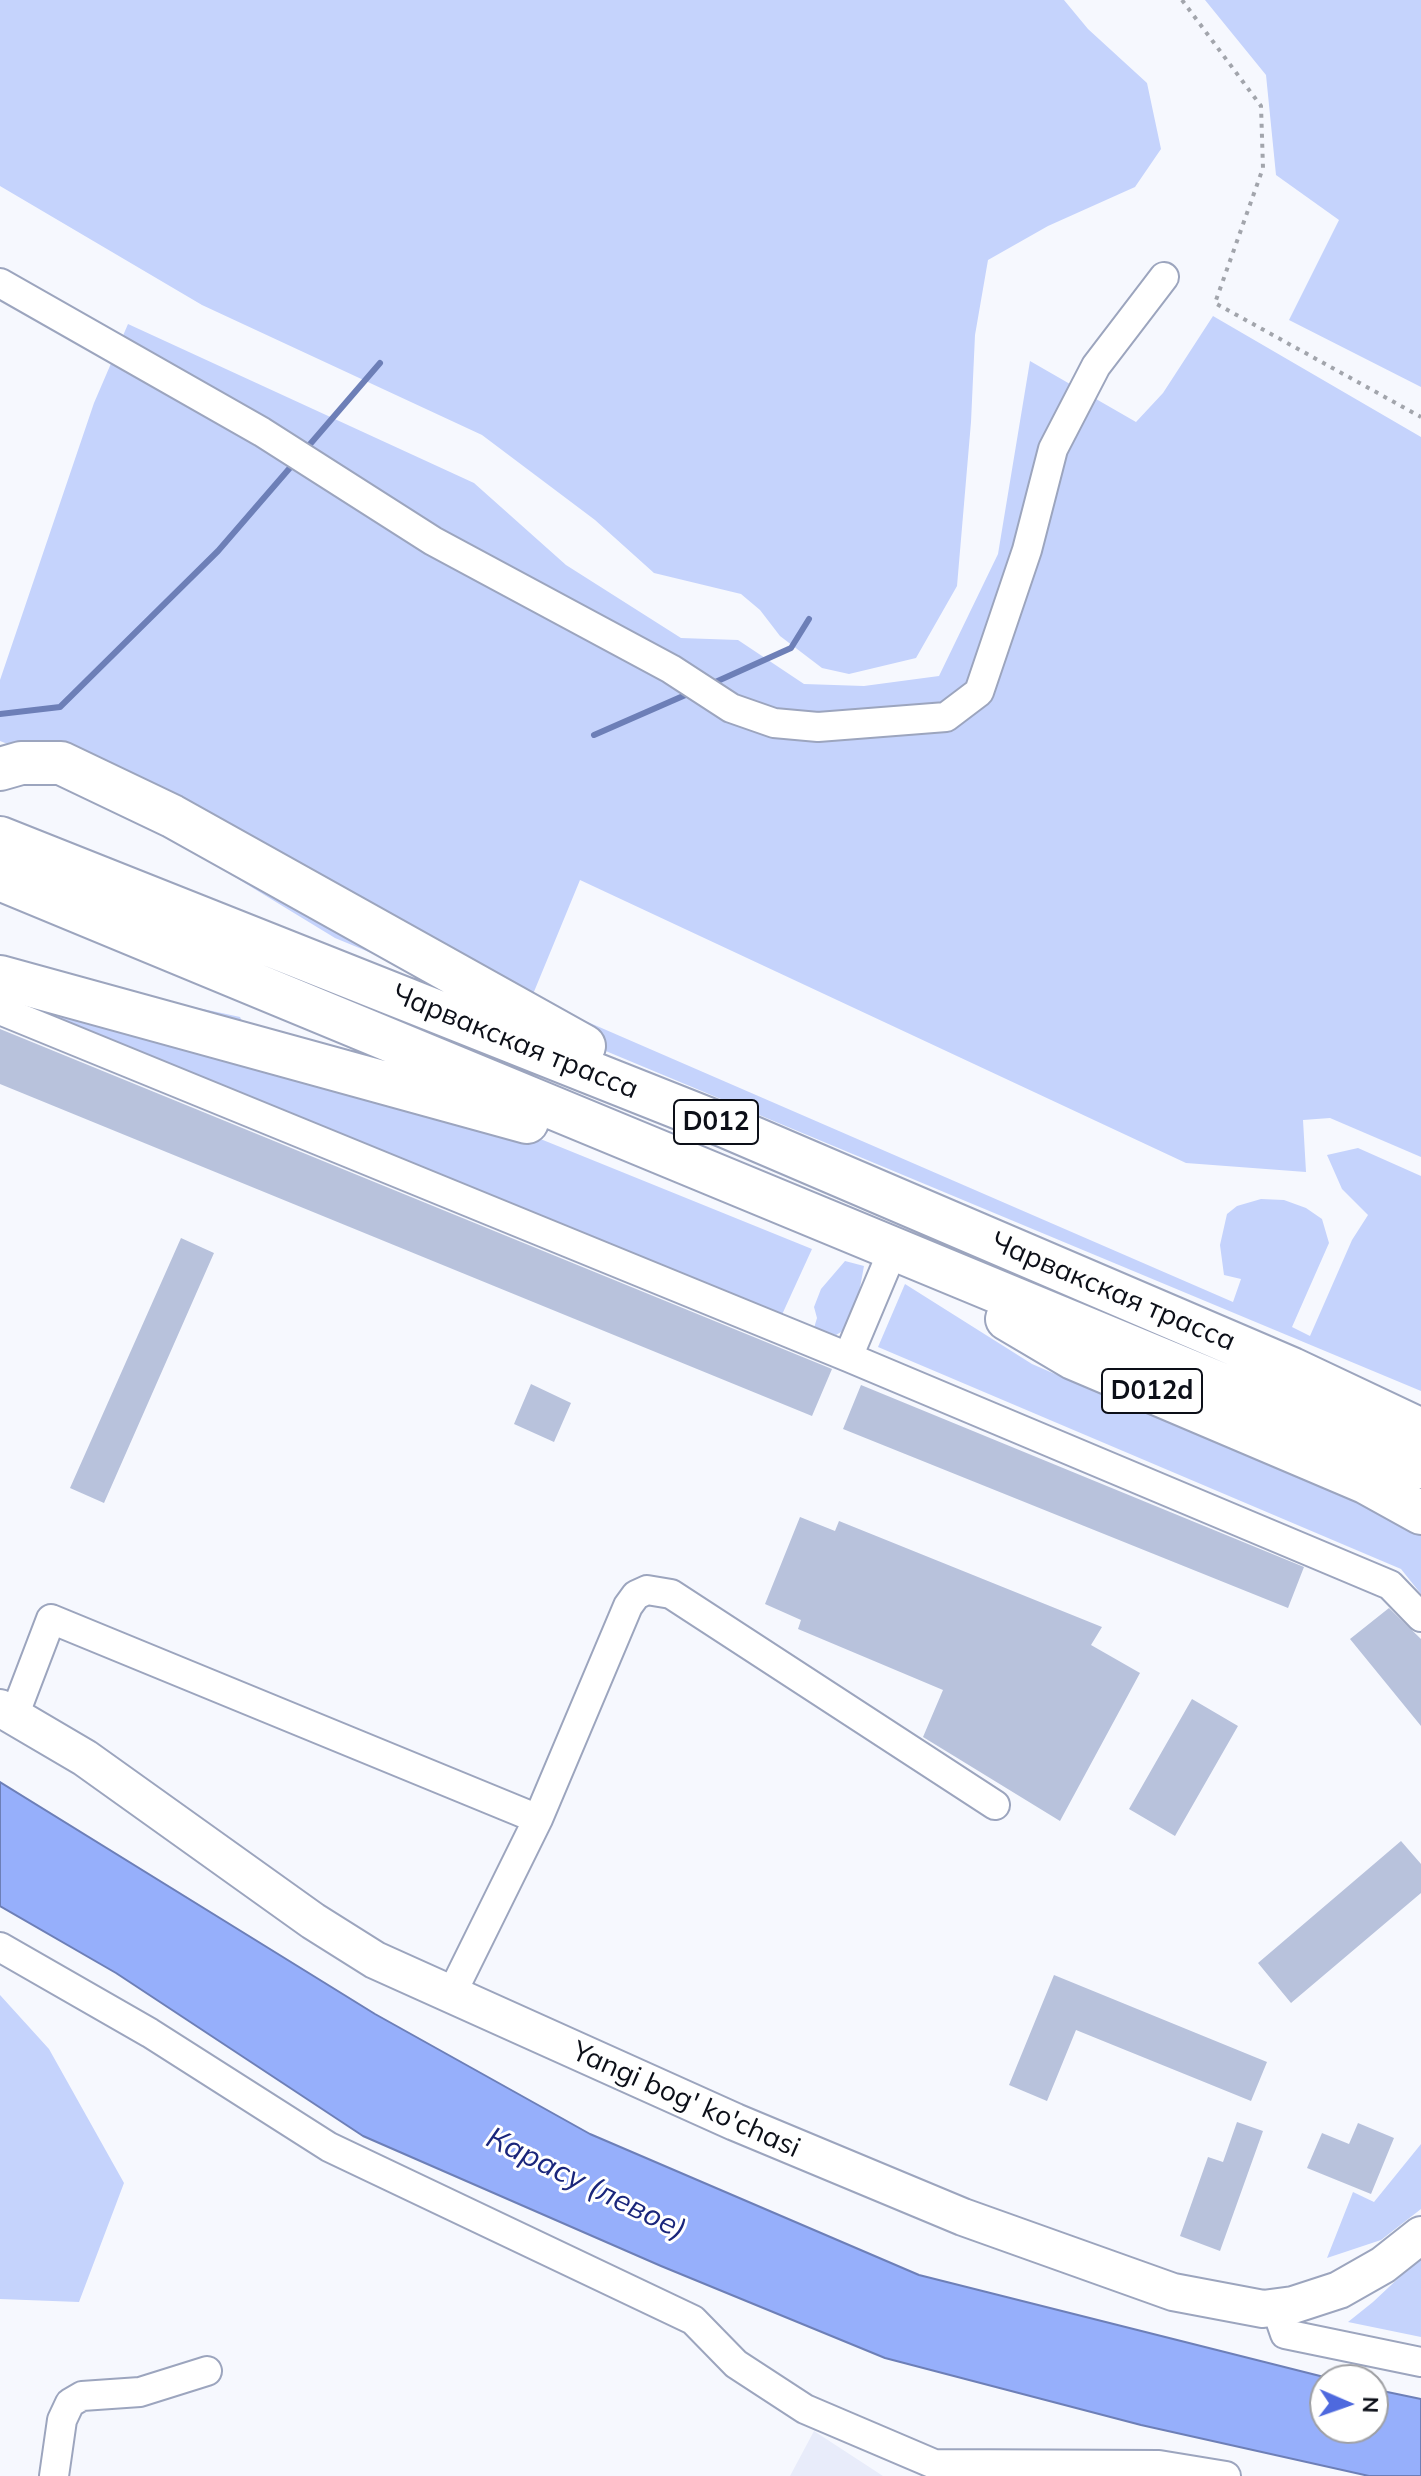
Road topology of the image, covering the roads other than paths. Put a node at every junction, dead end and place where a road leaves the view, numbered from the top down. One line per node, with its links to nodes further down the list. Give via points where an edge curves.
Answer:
1 (1164, 277): 2 (street, via 1096,366 1053,449 1027,550 979,692 946,717 818,727 774,723 731,708 671,669 433,541 300,456)
2 (0, 283)
3 (0, 769): 8 (highway, via 61,763 172,816)
4 (0, 838): 8 (highway, Чарвакская трасса / D012)
5 (0, 879): 9 (highway, Чарвакская трасса / D012)
6 (0, 977): 9 (highway)
7 (0, 1010): 11 (street)
8 (725, 1126): 12 (highway, Чарвакская трасса / D012)
9 (706, 1171): 10 (highway, Чарвакская трасса / D012)
10 (893, 1250): 11 (street); 15 (highway, Чарвакская трасса / D012); 16 (highway, D012d, via 1073,1358 1365,1482)
11 (848, 1357): 17 (street, via 1390,1585)
12 (1292, 1369): 13 (main road); 14 (highway, Чарвакская трасса / D012)
13 (1421, 1424)
14 (1421, 1430)
15 (1421, 1467)
16 (1421, 1513)
17 (1421, 1617)
18 (7, 1712): 20 (street, via 51,1619); 22 (main road, Yangi bog' ko'chasi, via 85,1758 341,1941)
19 (995, 1805): 20 (street, via 671,1594 647,1590 628,1606)
20 (538, 1819): 22 (street)
21 (0, 1947): 28 (street, via 150,2033 329,2147 693,2320 736,2364 805,2409 934,2464 1159,2465)
22 (451, 1995): 24 (main road, Yangi bog' ko'chasi, via 937,2207 1173,2292 1235,2306)
23 (1421, 2235): 24 (main road, Yangi bog' ko'chasi, via 1339,2290)
24 (1276, 2308): 25 (street, via 1285,2334)
25 (1421, 2362)
26 (207, 2371): 27 (street, via 140,2392 82,2396 70,2403 62,2420)
27 (54, 2476)
28 (1226, 2476)

